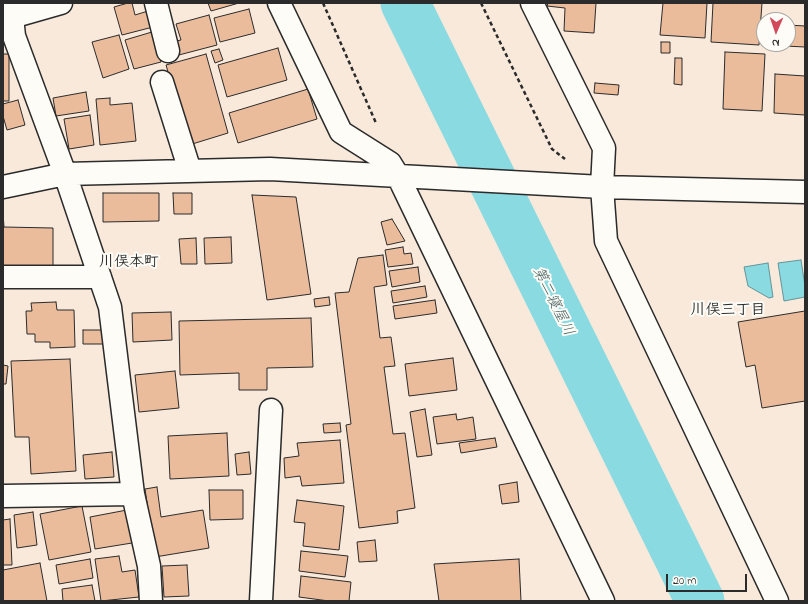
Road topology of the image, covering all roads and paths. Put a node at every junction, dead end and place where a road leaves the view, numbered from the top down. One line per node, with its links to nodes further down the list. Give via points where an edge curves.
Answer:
1 (61, 3): 7 (street)
2 (156, 3): 8 (street)
3 (279, 3): 14 (street, via 341,132 390,163)
4 (323, 3): 10 (path)
5 (481, 3): 11 (path, via 552,149)
6 (532, 3): 16 (street, via 604,148)
7 (12, 10): 13 (street, via 14,36)
8 (168, 51)
9 (162, 82): 12 (street)
10 (378, 127)
11 (571, 163)
12 (190, 171): 13 (street); 14 (street, via 270,169)
13 (65, 174): 15 (street); 19 (street)
14 (398, 176): 16 (street); 25 (street)
15 (3, 187)
16 (602, 187): 17 (street); 26 (street, via 606,241)
17 (805, 192)
18 (3, 277): 19 (street)
19 (100, 277): 21 (street, via 110,307)
20 (271, 410): 24 (street)
21 (133, 494): 22 (street); 23 (street, via 149,566)
22 (3, 496)
23 (151, 601)
24 (261, 601)
25 (603, 601)
26 (777, 601)

